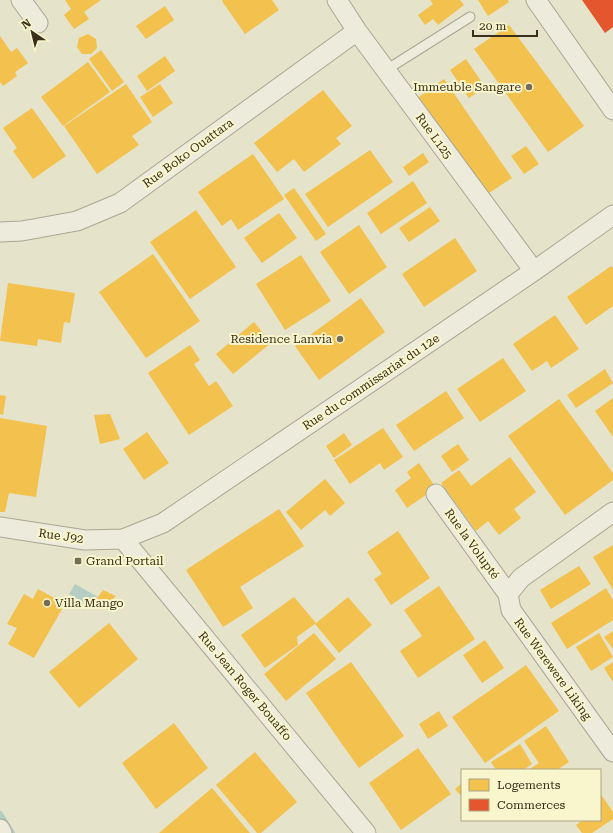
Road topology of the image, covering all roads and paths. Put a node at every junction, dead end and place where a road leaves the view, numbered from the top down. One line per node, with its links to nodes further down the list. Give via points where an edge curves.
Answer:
1 (21, 0): 5 (street)
2 (337, 0): 6 (street, Rue L125)
3 (536, 0): 8 (street)
4 (470, 17): 7 (lane)
5 (38, 23)
6 (357, 31): 7 (street, Rue L125); 10 (street, Rue Boko Ouattara, via 120,203 77,220 22,231)
7 (386, 70): 11 (street, Rue L125)
8 (613, 110)
9 (613, 215): 11 (street, Rue du commissariat du 12e)
10 (0, 232)
11 (534, 271): 15 (street, Rue du commissariat du 12e, via 163,523)
12 (436, 494): 16 (street, Rue la Volupté)
13 (613, 512): 16 (street, via 521,578)
14 (0, 527): 15 (street, Rue J92, via 84,540)
15 (123, 539): 20 (street, Rue Jean Roger Bouaffo)
16 (508, 594): 17 (street, Rue Werewere Liking, via 511,610)
17 (613, 752)
18 (0, 829): 19 (street)
19 (2, 833)
20 (366, 833)

